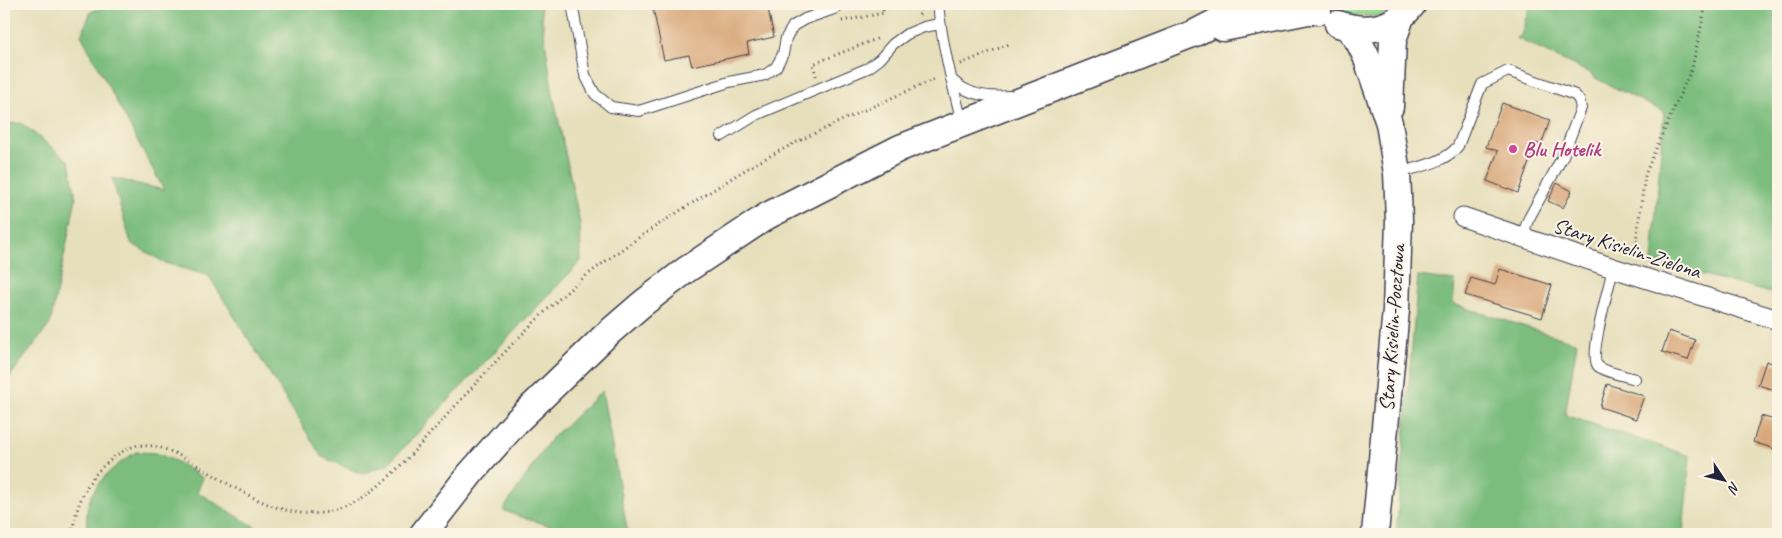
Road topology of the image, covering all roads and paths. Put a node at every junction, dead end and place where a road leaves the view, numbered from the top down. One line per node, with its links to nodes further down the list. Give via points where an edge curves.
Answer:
1 (572, 4): 2 (lane, via 585,75 595,94 612,107 639,111 729,82 765,75 776,67 793,26)
2 (840, 4)
3 (919, 4): 9 (path, via 921,12)
4 (938, 4): 10 (lane)
5 (1251, 4): 12 (main road)
6 (1706, 4): 24 (path, via 1692,68 1646,175)
7 (1315, 7): 11 (main road, via 1335,23); 12 (main road)
8 (1407, 10): 11 (main road, via 1385,26 1366,30); 19 (main road, Stary Kisielin-Pocztowa, via 1393,40)
9 (918, 15)
10 (940, 24): 15 (lane); 20 (lane, via 907,34 868,68 756,115)
11 (1348, 28): 19 (main road, Stary Kisielin-Pocztowa, via 1366,56)
12 (1195, 34): 17 (main road)
13 (886, 35): 16 (path, via 812,64)
14 (1008, 44): 15 (path)
15 (950, 73): 17 (lane, via 967,92 978,95 1002,97); 18 (lane); 27 (path, via 769,156 641,236 575,285 514,344 411,455 356,502 336,511 314,515 293,513 244,493 164,448 137,445 103,466 88,484 79,503)
16 (817, 78)
17 (1040, 93): 18 (main road)
18 (962, 123): 28 (main road, via 900,148 767,216 686,270 605,336 516,422)
19 (1389, 123): 21 (main road, Stary Kisielin-Pocztowa)
20 (722, 136)
21 (1397, 173): 23 (lane, via 1452,154 1482,84 1508,71 1575,95 1581,108 1563,156); 29 (main road, Stary Kisielin-Pocztowa, via 1396,310)
22 (1463, 217): 23 (street, Stary Kisielin-Zielona)
23 (1522, 237): 24 (street, Stary Kisielin-Zielona)
24 (1622, 271): 25 (street, Stary Kisielin-Zielona); 26 (lane, via 1596,343 1595,361 1599,368)
25 (1778, 320)
26 (1634, 379)
27 (72, 534)
28 (423, 534)
29 (1375, 534)

